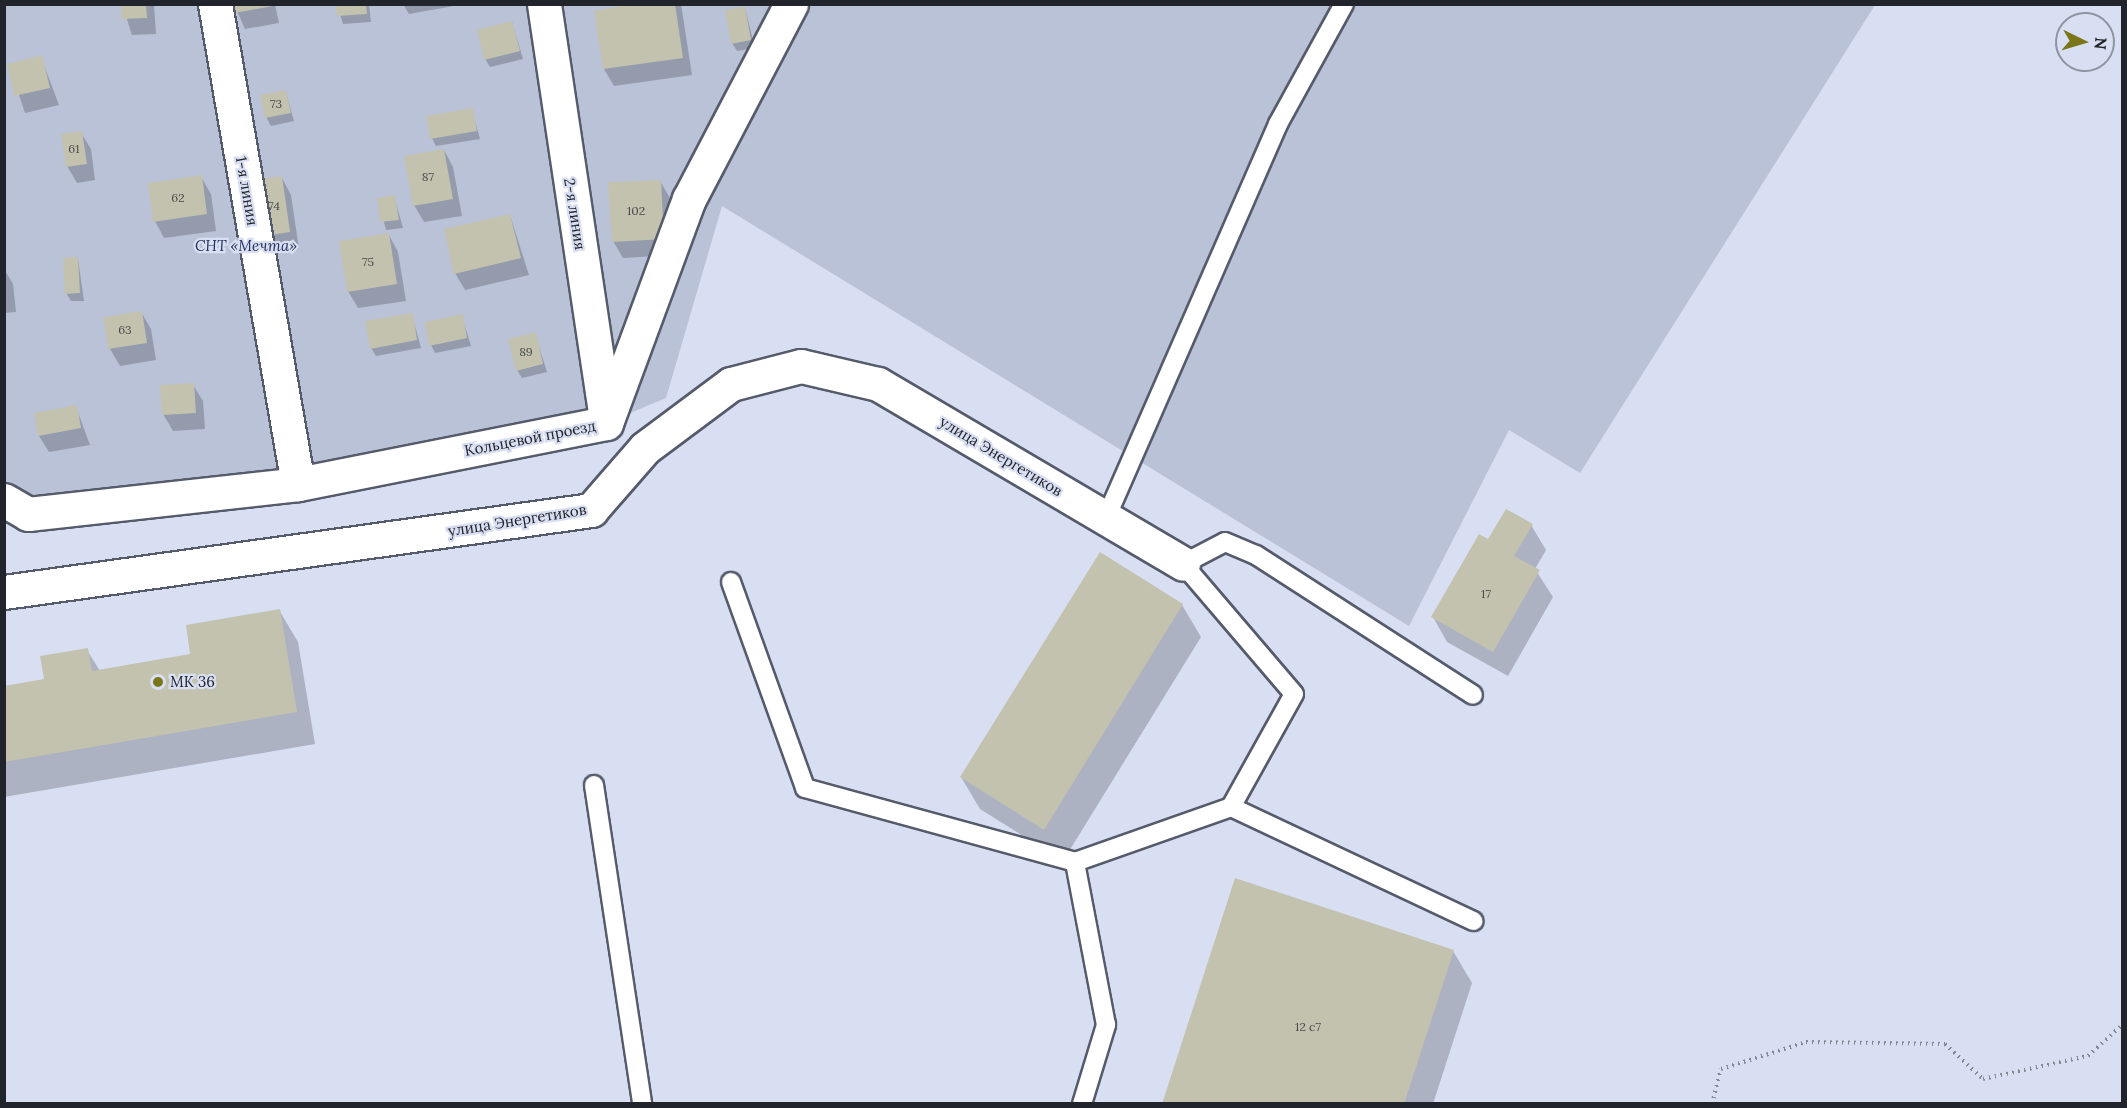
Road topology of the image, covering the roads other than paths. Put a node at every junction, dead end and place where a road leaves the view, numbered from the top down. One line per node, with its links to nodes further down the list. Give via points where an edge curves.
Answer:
1 (215, 4): 6 (street, 1-я линия)
2 (544, 4): 5 (street, 2-я линия)
3 (791, 4): 5 (street, Кольцевой проезд, via 689,199)
4 (1344, 4): 8 (lane, via 1278,124)
5 (606, 423): 6 (street, Кольцевой проезд)
6 (298, 484): 7 (street, Кольцевой проезд, via 28,514)
7 (4, 500)
8 (1106, 518): 9 (street, улица Энергетиков); 11 (street, улица Энергетиков, via 878,384 801,366 731,384 645,448 591,510)
9 (1183, 564): 12 (lane, via 1225,542 1256,555); 14 (lane, via 1293,694)
10 (731, 582): 15 (lane, via 805,788)
11 (4, 592)
12 (1473, 695)
13 (594, 785): 17 (lane)
14 (1232, 807): 15 (lane); 16 (lane)
15 (1075, 862): 18 (lane, via 1106,1025)
16 (1473, 921)
17 (642, 1104)
18 (1083, 1104)

